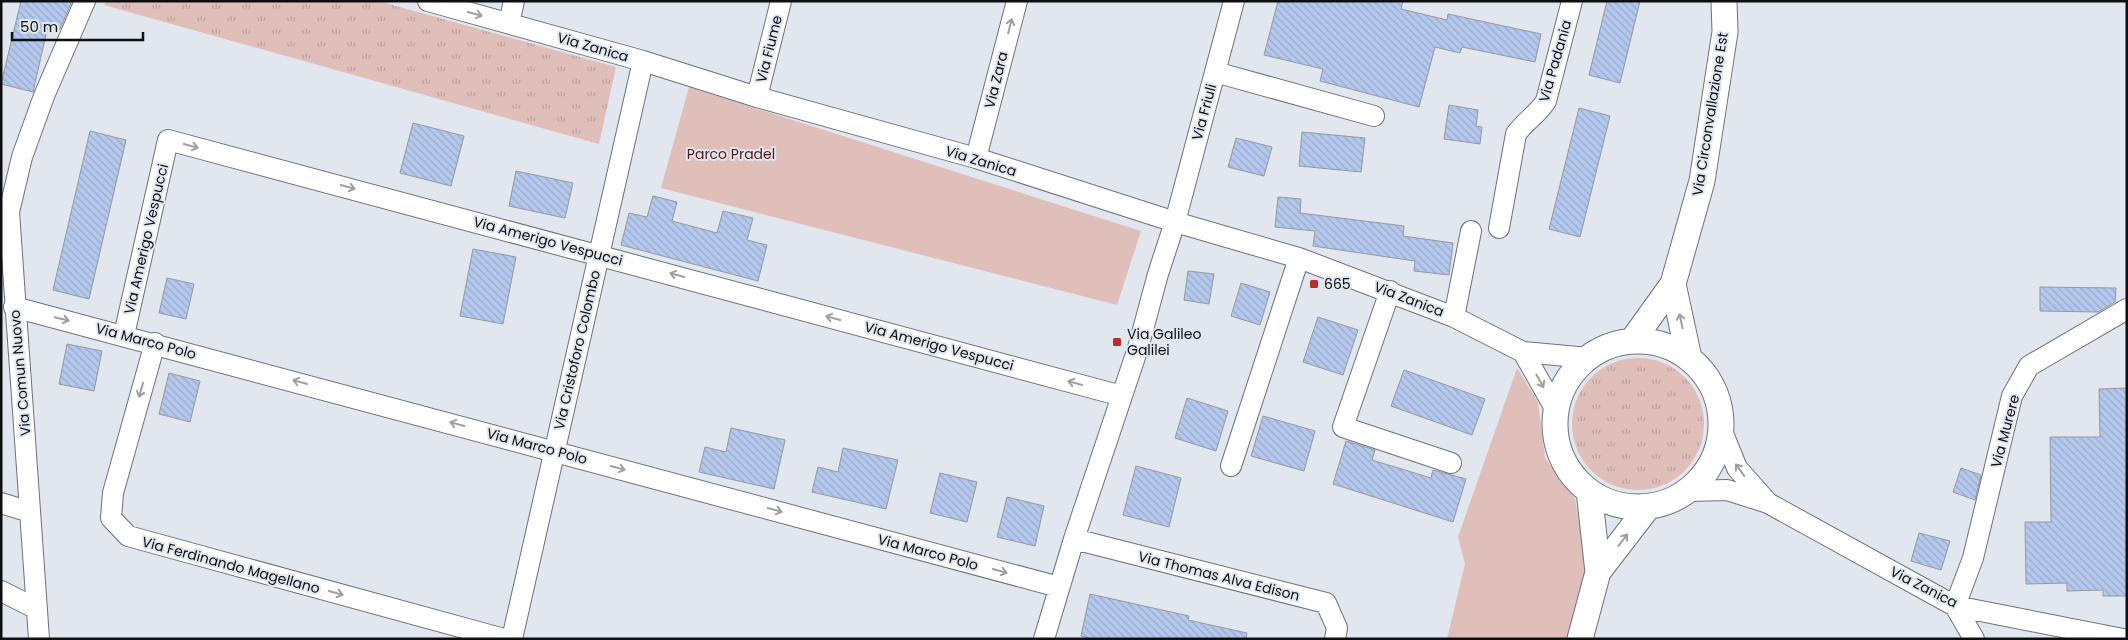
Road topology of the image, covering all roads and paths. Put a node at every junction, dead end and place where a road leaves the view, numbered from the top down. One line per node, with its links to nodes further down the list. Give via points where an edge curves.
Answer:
1 (85, 1): 22 (street, Via Comun Nuovo, via 31,131 9,212)
2 (428, 1): 9 (street, Via Zanica, one-way to 9)
3 (514, 1): 9 (street)
4 (781, 1): 12 (street, Via Fiume)
5 (1017, 1): 14 (street, Via Zara, one-way to 5)
6 (1234, 1): 11 (street, Via Friuli)
7 (1572, 1): 16 (street, Via Padania, via 1546,101 1516,134)
8 (1724, 1): 20 (main road, Via Circonvallazione Est, via 1725,32 1702,181)
9 (509, 22): 10 (street, Via Zanica)
10 (642, 61): 12 (street, Via Zanica); 18 (street, Via Cristoforo Colombo)
11 (1215, 72): 13 (street); 15 (street, Via Friuli)
12 (757, 97): 14 (street, Via Zanica)
13 (1374, 116)
14 (976, 158): 15 (street, Via Zanica)
15 (1175, 222): 19 (street, Via Zanica); 32 (street)
16 (1498, 228)
17 (1471, 231): 24 (street)
18 (599, 254): 25 (street, Via Amerigo Vespucci, one-way to 18, via 168,140); 32 (street, Via Amerigo Vespucci, one-way to 18); 35 (street, Via Cristoforo Colombo)
19 (1299, 258): 21 (street, Via Zanica); 37 (street)
20 (1673, 284): 26 (main road, Via Circonvallazione Est); 31 (main road, Via Circonvallazione Est, one-way to 20)
21 (1390, 291): 24 (street, Via Zanica); 36 (street, via 1343,427)
22 (14, 307): 25 (street, Via Marco Polo, one-way to 25); 29 (street, Via Comun Nuovo)
23 (2127, 309): 49 (street, Via Murere, via 2030,366 2025,373 2012,396 1973,558)
24 (1454, 317): 28 (street, Via Zanica)
25 (124, 335): 27 (street, Via Marco Polo)
26 (1632, 342): 30 (main road, via 1609,346); 31 (main road, via 1662,344)
27 (154, 343): 35 (street, Via Marco Polo, one-way to 27); 52 (street, Via Ferdinando Magellano, one-way to 52, via 113,494 112,518 128,536)
28 (1523, 352): 30 (street, Via Zanica); 33 (street, one-way to 33)
29 (11, 358): 43 (street, Via Comun Nuovo)
30 (1589, 358): 33 (main road, via 1568,381)
31 (1688, 358): 34 (main road, via 1708,378 1719,404)
32 (1122, 396): 44 (street)
33 (1556, 410): 38 (main road, via 1561,456 1572,475)
34 (1722, 431): 39 (main road, via 1712,465); 41 (street, Via Zanica, one-way to 34, via 1737,468)
35 (554, 451): 47 (street, Via Marco Polo, one-way to 47); 53 (street, Via Cristoforo Colombo)
36 (1450, 463)
37 (1230, 466)
38 (1589, 491): 42 (main road, via 1617,505); 45 (main road)
39 (1688, 491): 41 (street, Via Zanica, via 1727,490); 42 (main road, via 1669,502)
40 (1, 503): 43 (street)
41 (1768, 503): 49 (street, Via Zanica)
42 (1648, 507): 45 (main road, one-way to 42)
43 (30, 512): 46 (street, Via Comun Nuovo)
44 (1074, 539): 47 (street); 55 (street, Via Thomas Alva Edison, via 1326,603 1338,628)
45 (1598, 572): 56 (main road)
46 (35, 579): 48 (street); 50 (street, Via Comun Nuovo)
47 (1059, 587): 54 (street)
48 (1, 589): 50 (street)
49 (1955, 606): 57 (street); 58 (street, Via Zanica)
50 (37, 609): 51 (street, Via Comun Nuovo)
51 (39, 639)
52 (504, 639)
53 (512, 639)
54 (1044, 639)
55 (1334, 639)
56 (1580, 639)
57 (1974, 639)
58 (2123, 639)

